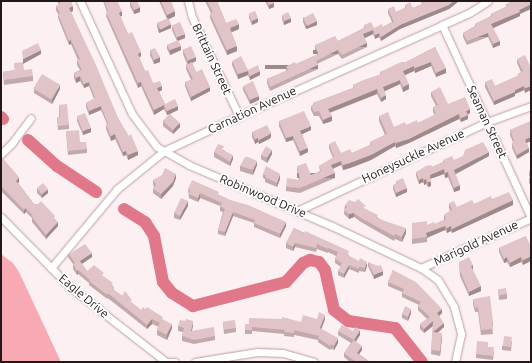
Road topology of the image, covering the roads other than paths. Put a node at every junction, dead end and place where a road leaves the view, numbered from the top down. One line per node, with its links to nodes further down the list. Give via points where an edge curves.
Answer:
1 (80, 1): 9 (street, Robinwood Drive, via 132,114)
2 (188, 1): 6 (street, Brittain Street, via 192,17)
3 (488, 1): 4 (street, Carnation Avenue)
4 (442, 25): 6 (street, Carnation Avenue); 8 (street, Seaman Street)
5 (531, 106): 8 (street, Honeysuckle Avenue)
6 (239, 116): 9 (street, Carnation Avenue)
7 (31, 118): 10 (street)
8 (487, 122): 11 (street, Honeysuckle Avenue); 13 (street, Seaman Street)
9 (164, 151): 11 (street, Robinwood Drive, via 189,165); 14 (street, Carnation Avenue, via 117,189)
10 (1, 154)
11 (297, 211): 15 (street, Robinwood Drive)
12 (1, 217): 14 (street, Eagle Drive)
13 (531, 218): 15 (street, Marigold Avenue)
14 (51, 268): 17 (street, Eagle Drive, via 70,287)
15 (421, 268): 21 (street, Robinwood Drive, via 438,280 454,307 461,334)
16 (217, 360): 19 (street); 20 (street, via 257,352 283,353)
17 (166, 362): 18 (street, Eagle Drive)
18 (175, 362)
19 (195, 362)
20 (314, 362)
21 (455, 362)

